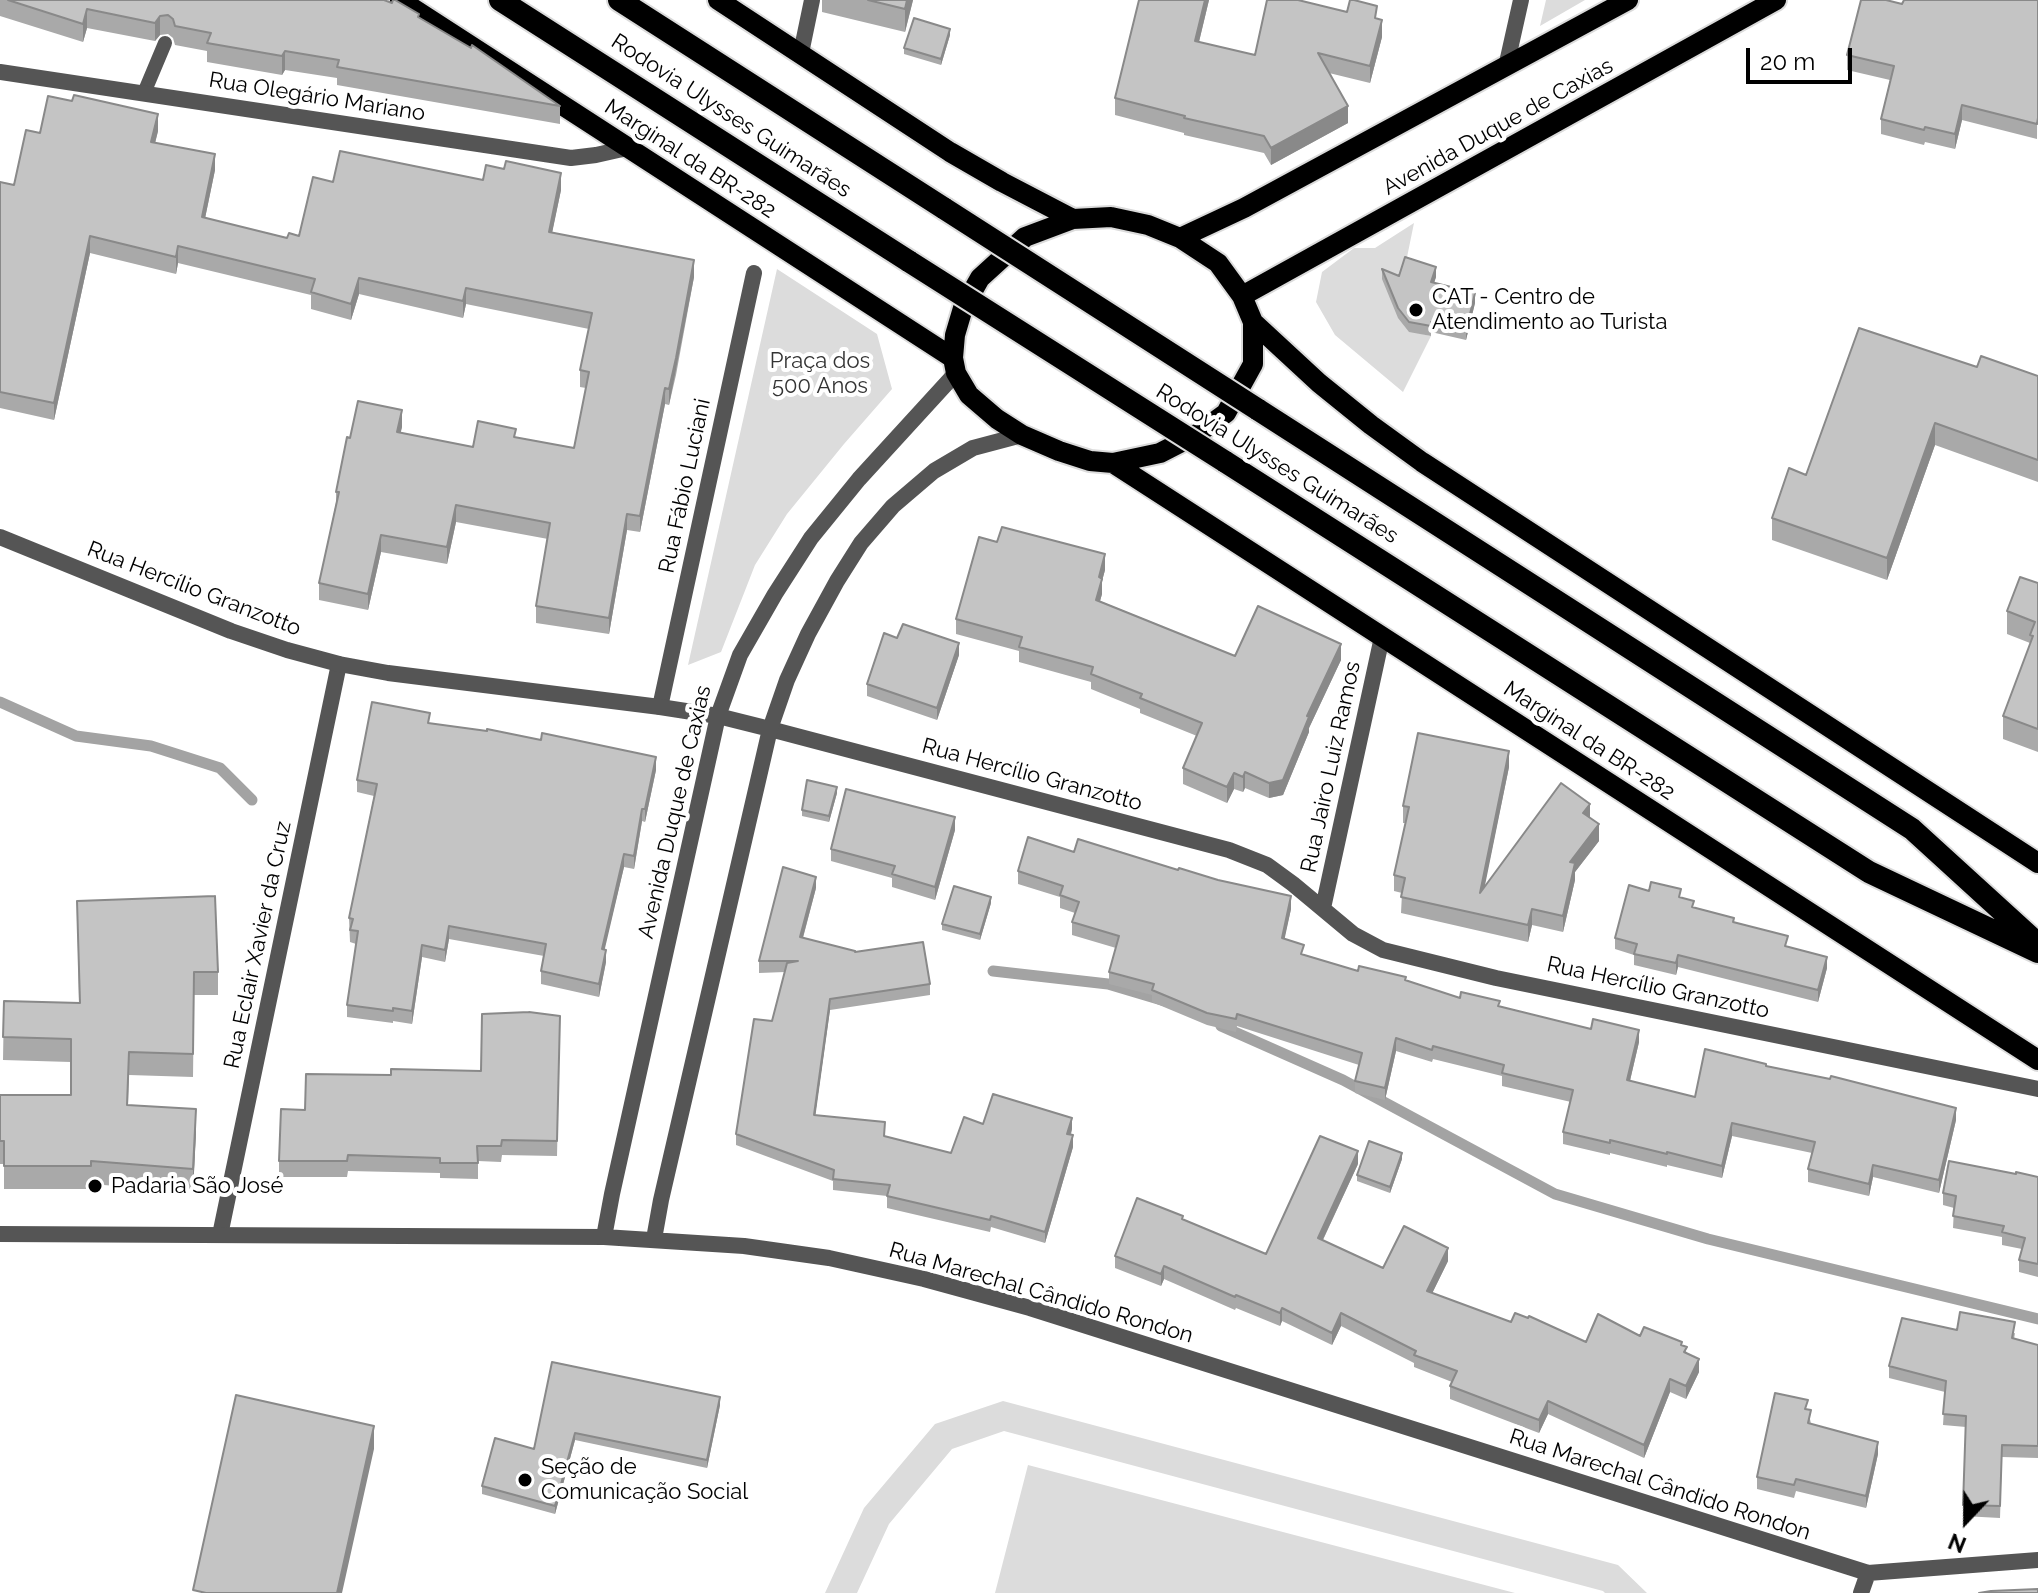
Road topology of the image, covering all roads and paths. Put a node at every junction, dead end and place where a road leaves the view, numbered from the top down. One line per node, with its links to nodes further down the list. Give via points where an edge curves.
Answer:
1 (400, 0): 14 (main road, Marginal da BR-282)
2 (500, 0): 32 (highway, Rodovia Ulysses Guimarães, bridge, via 1869,872)
3 (619, 0): 31 (highway, Rodovia Ulysses Guimarães, bridge, via 1912,829)
4 (718, 0): 10 (main road)
5 (812, 0): 10 (street)
6 (1521, 0): 11 (street)
7 (1628, 0): 11 (main road)
8 (1776, 0): 18 (main road, Avenida Duque de Caxias)
9 (165, 43): 13 (lane)
10 (801, 53): 15 (main road, via 950,152)
11 (1506, 67): 16 (main road)
12 (0, 72): 13 (street, Rua Olegário Mariano)
13 (144, 93): 14 (street, Rua Olegário Mariano, via 571,158)
14 (627, 148): 20 (main road, Marginal da BR-282)
15 (1073, 219): 16 (main road, via 1111,217); 20 (main road, via 1025,237 980,278 955,335)
16 (1180, 238): 18 (main road, via 1218,263)
17 (754, 273): 26 (street, Rua Fábio Luciani)
18 (1242, 296): 19 (main road)
19 (1253, 322): 22 (main road, via 1253,364 1226,413 1160,453); 29 (main road, via 1319,383 1422,462)
20 (955, 366): 21 (main road, via 969,395); 27 (street, Avenida Duque de Caxias, via 811,538 740,655)
21 (1022, 435): 22 (main road, via 1090,461); 28 (street, via 973,448 934,471 861,543 808,634)
22 (1113, 463): 24 (main road, Marginal da BR-282)
23 (0, 537): 25 (street, Rua Hercílio Granzotto, via 231,631)
24 (1382, 637): 30 (street, Rua Jairo Luiz Ramos); 33 (main road, Marginal da BR-282)
25 (339, 664): 26 (street, Rua Hercílio Granzotto); 36 (street, Rua Eclair Xavier da Cruz)
26 (660, 707): 27 (street, Rua Hercílio Granzotto)
27 (718, 716): 28 (street, Rua Hercílio Granzotto); 37 (street, Avenida Duque de Caxias)
28 (770, 729): 30 (street, Rua Hercílio Granzotto, via 1229,850 1267,865); 38 (street)
29 (2038, 863)
30 (1323, 908): 34 (street, Rua Hercílio Granzotto, via 1353,934 1383,950 1440,965)
31 (2038, 944)
32 (2038, 952)
33 (2038, 1060)
34 (2038, 1089)
35 (0, 1234): 36 (street, Rua Marechal Cândido Rondon)
36 (220, 1235): 37 (street, Rua Marechal Cândido Rondon)
37 (604, 1237): 38 (street, Rua Marechal Cândido Rondon)
38 (654, 1239): 40 (street, Rua Marechal Cândido Rondon, via 829,1258 924,1279)
39 (2038, 1560): 40 (street, Rua Marechal Cândido Rondon)
40 (1868, 1573): 41 (street)
41 (1861, 1593)

